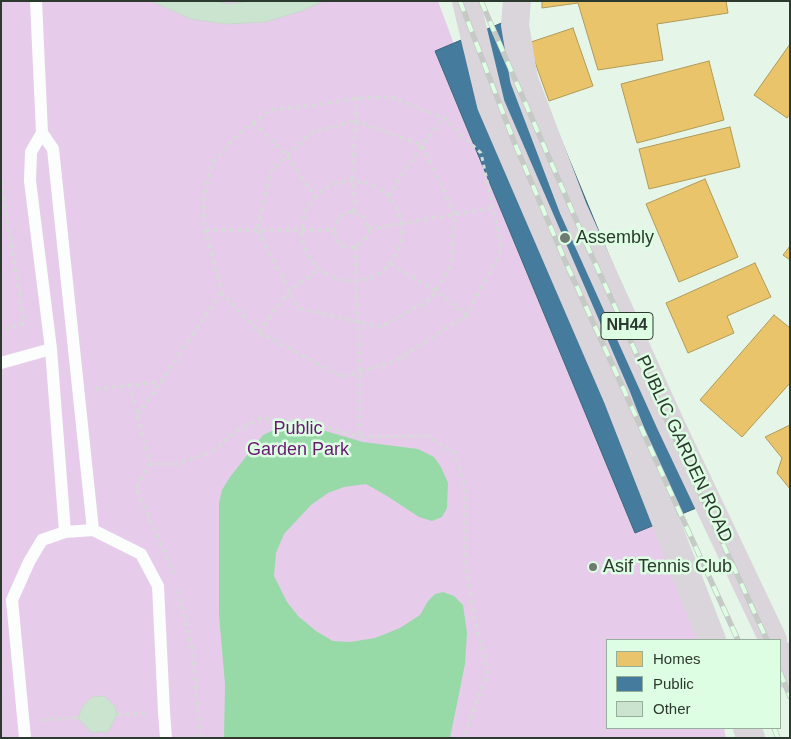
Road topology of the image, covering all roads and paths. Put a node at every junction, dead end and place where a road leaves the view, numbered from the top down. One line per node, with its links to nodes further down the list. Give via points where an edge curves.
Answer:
1 (36, 1): 8 (lane)
2 (466, 1): 47 (highway, NH44, via 491,105 617,396)
3 (517, 1): 48 (highway, PUBLIC GARDEN ROAD / NH44, via 515,25 524,79 573,208)
4 (357, 98): 5 (path, via 391,97); 6 (path); 7 (path, via 270,110)
5 (444, 118): 9 (path); 15 (path, via 481,153)
6 (356, 121): 9 (path); 10 (path, via 311,133); 11 (path)
7 (253, 123): 10 (path); 21 (path, via 236,136 212,163 203,202)
8 (42, 133): 35 (lane, via 31,152 30,181); 40 (lane, via 53,149)
9 (422, 145): 14 (path); 17 (path)
10 (287, 155): 13 (path); 19 (path, via 271,172)
11 (352, 180): 13 (path, via 333,184); 14 (path, via 373,185); 16 (path)
12 (1, 181): 33 (path, via 24,323)
13 (315, 196): 22 (path, via 304,215)
14 (388, 196): 18 (path)
15 (493, 208): 17 (path); 31 (path, via 502,249)
16 (353, 212): 20 (path, via 364,217); 23 (path, via 339,217)
17 (455, 214): 18 (path); 29 (path, via 452,264)
18 (402, 223): 20 (path); 25 (path, via 402,236)
19 (257, 229): 21 (path); 22 (path); 28 (path)
20 (369, 229): 24 (path, via 364,242)
21 (205, 230): 30 (path)
22 (301, 230): 23 (path); 26 (path, via 305,252)
23 (334, 230): 24 (path, via 337,240 344,246)
24 (356, 247): 27 (path)
25 (391, 264): 27 (path, via 372,278); 29 (path)
26 (318, 270): 27 (path, via 332,278); 28 (path)
27 (356, 282): 32 (path)
28 (289, 291): 32 (path, via 298,308); 34 (path)
29 (436, 291): 31 (path); 32 (path, via 431,299 381,328)
30 (222, 292): 34 (path); 38 (path)
31 (467, 315): 37 (path, via 396,361)
32 (358, 322): 37 (path)
33 (1, 330)
34 (259, 332): 37 (path, via 342,377)
35 (51, 348): 36 (lane); 46 (lane)
36 (1, 363)
37 (360, 372): 42 (path)
38 (162, 382): 39 (path); 41 (path)
39 (130, 385): 40 (path); 41 (path)
40 (78, 391): 45 (lane)
41 (138, 415): 43 (path)
42 (359, 437): 43 (path, via 312,422 260,418 234,433 212,452 176,464); 57 (path, via 427,436 454,452 465,486 465,556 474,617 488,671)
43 (150, 464): 44 (path)
44 (136, 489)
45 (94, 530): 46 (lane); 51 (lane, via 141,554 158,586)
46 (65, 532): 54 (lane, via 42,540 28,562 12,600)
47 (712, 639)
48 (773, 639)
49 (781, 656): 50 (highway)
50 (790, 676)
51 (164, 712): 52 (path); 56 (lane)
52 (117, 715)
53 (78, 718): 54 (path)
54 (24, 722): 55 (lane)
55 (25, 738)
56 (166, 738)
57 (464, 738)

